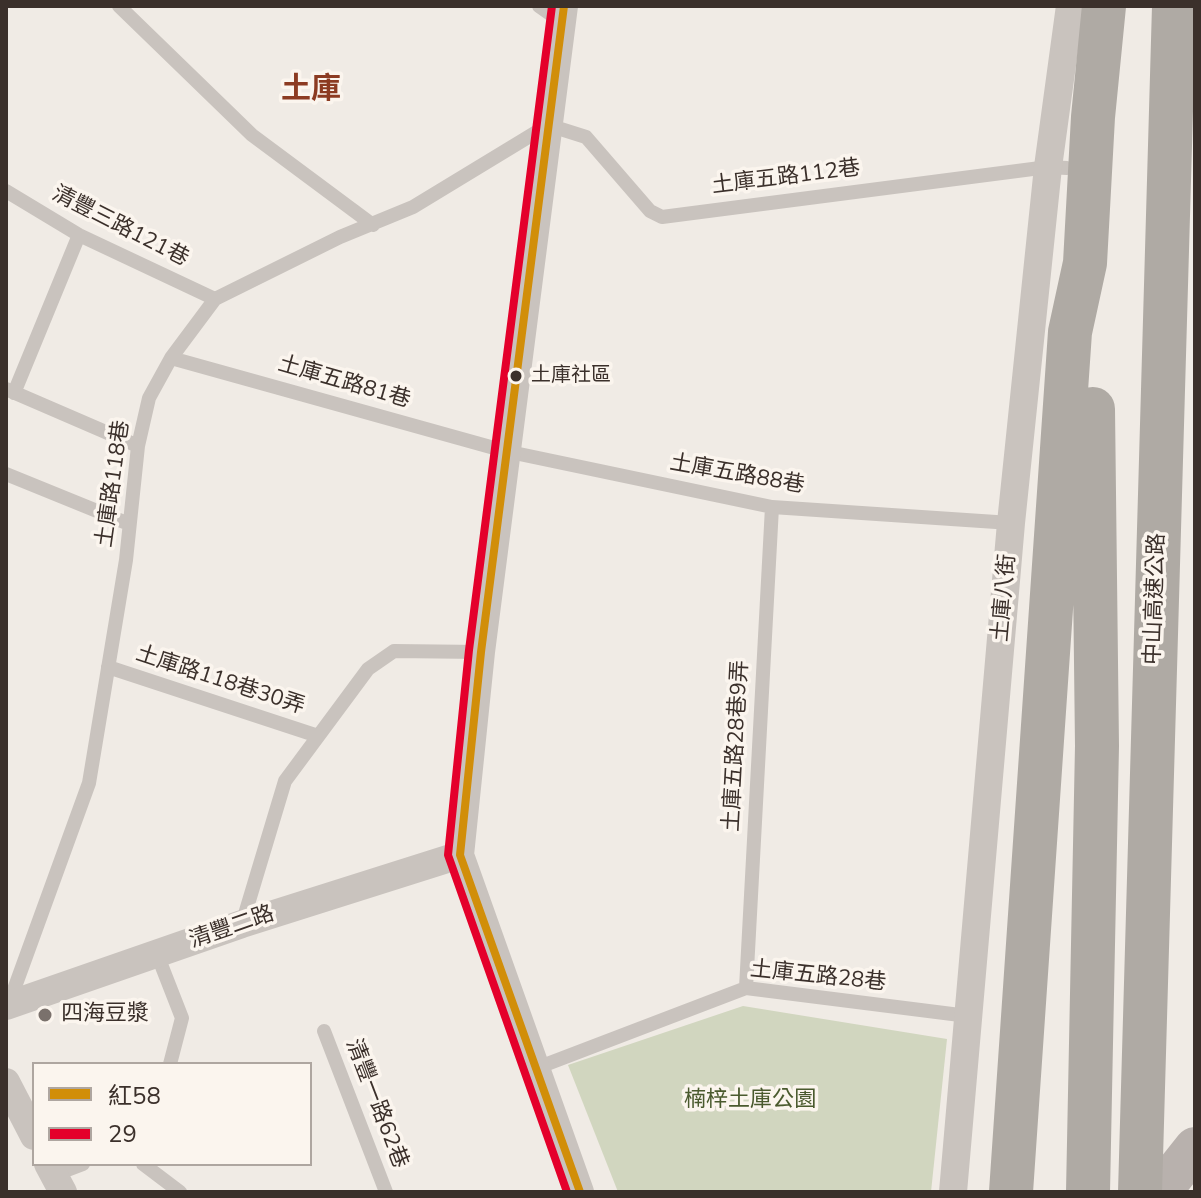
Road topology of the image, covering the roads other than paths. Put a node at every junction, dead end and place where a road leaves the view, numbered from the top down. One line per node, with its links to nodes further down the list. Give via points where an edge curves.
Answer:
1 (119, 6): 10 (lane, via 252,135)
2 (539, 6): 6 (lane)
3 (1070, 6): 8 (street, 土庫八街)
4 (1104, 6): 12 (highway)
5 (1174, 6): 39 (highway, 中山高速公路)
6 (567, 12): 7 (street)
7 (548, 125): 8 (lane, 土庫五路112巷, via 586,137 650,211 662,217); 10 (lane, 土庫路118巷, via 413,207); 17 (street)
8 (1057, 167): 20 (street, 土庫八街)
9 (6, 191): 11 (lane, 清豐三路121巷)
10 (373, 225): 13 (lane, 土庫路118巷)
11 (79, 235): 13 (lane, 清豐三路121巷); 15 (lane)
12 (1085, 263): 45 (highway, via 1070,332); 46 (highway, via 1092,347 1097,746)
13 (215, 299): 14 (lane, 土庫路118巷)
14 (171, 358): 16 (lane, 土庫路118巷, via 149,398); 17 (lane, 土庫五路81巷)
15 (10, 391): 16 (lane)
16 (138, 446): 21 (lane, 土庫路118巷)
17 (505, 451): 19 (lane, 土庫五路88巷); 22 (street)
18 (6, 474): 21 (lane)
19 (772, 507): 20 (lane, 土庫五路88巷); 28 (lane, 土庫五路28巷9弄)
20 (1011, 523): 30 (street, 土庫八街)
21 (129, 524): 23 (lane, 土庫路118巷)
22 (481, 652): 24 (lane, via 394,651 368,669); 25 (street)
23 (108, 667): 24 (lane, 土庫路118巷30弄); 29 (lane, 土庫路118巷, via 89,783)
24 (318, 736): 26 (lane, via 285,781)
25 (460, 855): 26 (street, 清豐二路); 33 (street)
26 (242, 924): 27 (street, 清豐二路)
27 (157, 954): 29 (street, 清豐二路); 32 (lane, via 182,1018)
28 (746, 988): 30 (lane, 土庫五路28巷); 33 (lane, 土庫五路28巷)
29 (7, 1006)
30 (968, 1016): 44 (street, 土庫八街)
31 (324, 1031): 42 (lane, 清豐一路62巷)
32 (171, 1062)
33 (534, 1069): 43 (street)
34 (6, 1082): 35 (street)
35 (32, 1132)
36 (1195, 1148): 47 (main road)
37 (79, 1166): 40 (lane)
38 (146, 1166): 41 (lane)
39 (1140, 1171)
40 (55, 1177)
41 (180, 1192)
42 (386, 1192)
43 (580, 1192)
44 (953, 1192)
45 (1011, 1192)
46 (1088, 1192)
47 (1160, 1192)

